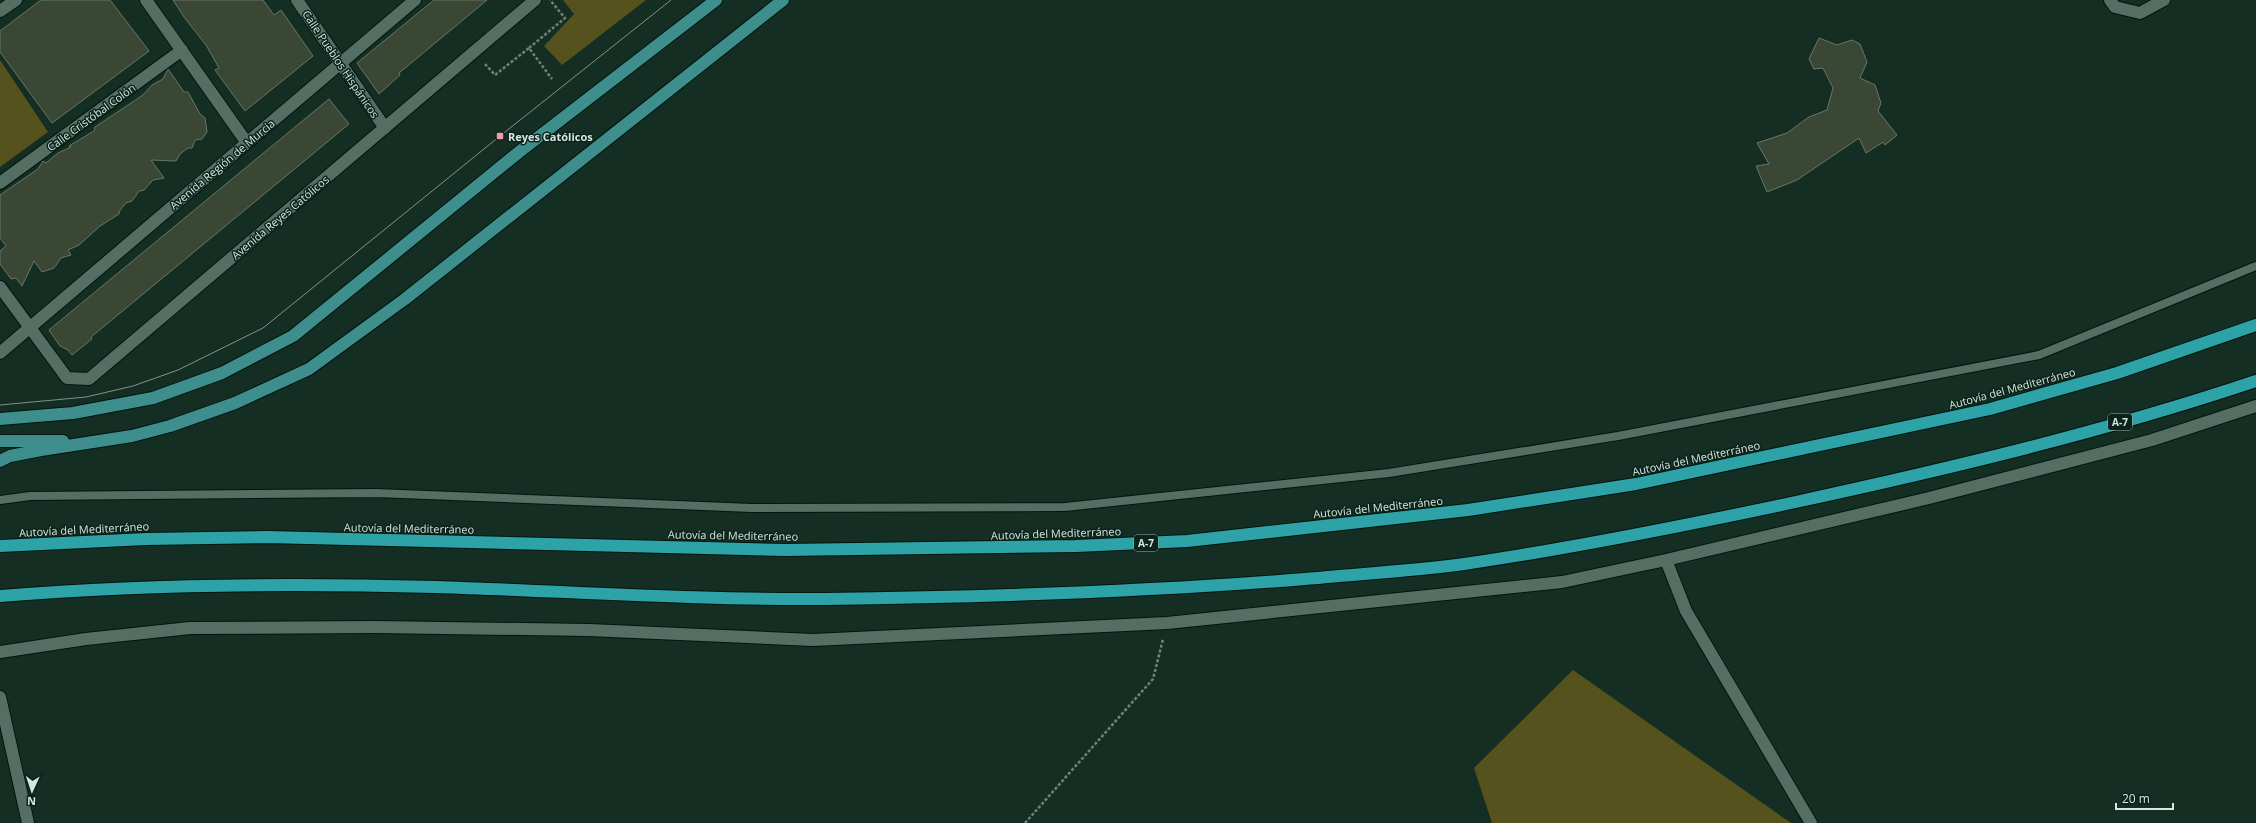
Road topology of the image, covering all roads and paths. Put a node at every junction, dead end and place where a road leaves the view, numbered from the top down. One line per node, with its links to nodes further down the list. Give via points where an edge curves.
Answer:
1 (146, 0): 11 (street)
2 (297, 0): 13 (street, Calle Pueblos Hispánicos)
3 (415, 0): 13 (street, Avenida Región de Murcia)
4 (535, 0): 12 (street, Avenida Reyes Católicos)
5 (550, 0): 10 (path, via 565,18)
6 (716, 0): 25 (main road, via 519,152 292,336 222,373 153,398 74,414)
7 (783, 0): 27 (main road, via 405,299 309,369 235,403 170,426 132,436)
8 (2110, 0): 9 (street, via 2114,6 2140,13)
9 (2164, 0)
10 (529, 48): 12 (path, via 495,75); 14 (path)
11 (182, 50): 16 (street); 17 (street, Calle Cristóbal Colón)
12 (474, 52): 15 (street, Avenida Reyes Católicos)
13 (340, 63): 15 (street, Calle Pueblos Hispánicos); 16 (street, Avenida Región de Murcia)
14 (552, 79)
15 (385, 128): 21 (street, Avenida Reyes Católicos, via 89,379 67,378)
16 (247, 143): 21 (street, Avenida Región de Murcia)
17 (0, 183)
18 (2256, 266): 29 (lane, via 2039,355 1618,436 1389,474 1065,507 752,508 376,492 30,496)
19 (0, 288): 21 (street)
20 (2256, 325): 30 (highway, Autovía del Mediterráneo / A-7, via 2117,373 1990,409 1636,484 1468,510 1186,541 1068,547 786,550 267,537 146,539)
21 (30, 328): 22 (street, Avenida Región de Murcia)
22 (0, 353)
23 (2256, 381): 32 (highway, A-7, via 2186,404 1991,458 1684,526 1461,564 1350,575 1181,589 817,599 318,586 189,586)
24 (2256, 406): 31 (street, via 2152,440 1944,494)
25 (0, 419)
26 (0, 441): 27 (main road)
27 (92, 442): 28 (main road, via 33,451)
28 (0, 461)
29 (0, 500)
30 (5, 546)
31 (1666, 560): 33 (street, via 1562,582); 38 (street, via 1686,611)
32 (0, 596)
33 (1167, 623): 34 (street, via 813,640 375,626 190,628 86,638); 37 (path, via 1153,679)
34 (0, 652)
35 (0, 697): 36 (street)
36 (28, 823)
37 (1025, 823)
38 (1811, 823)

